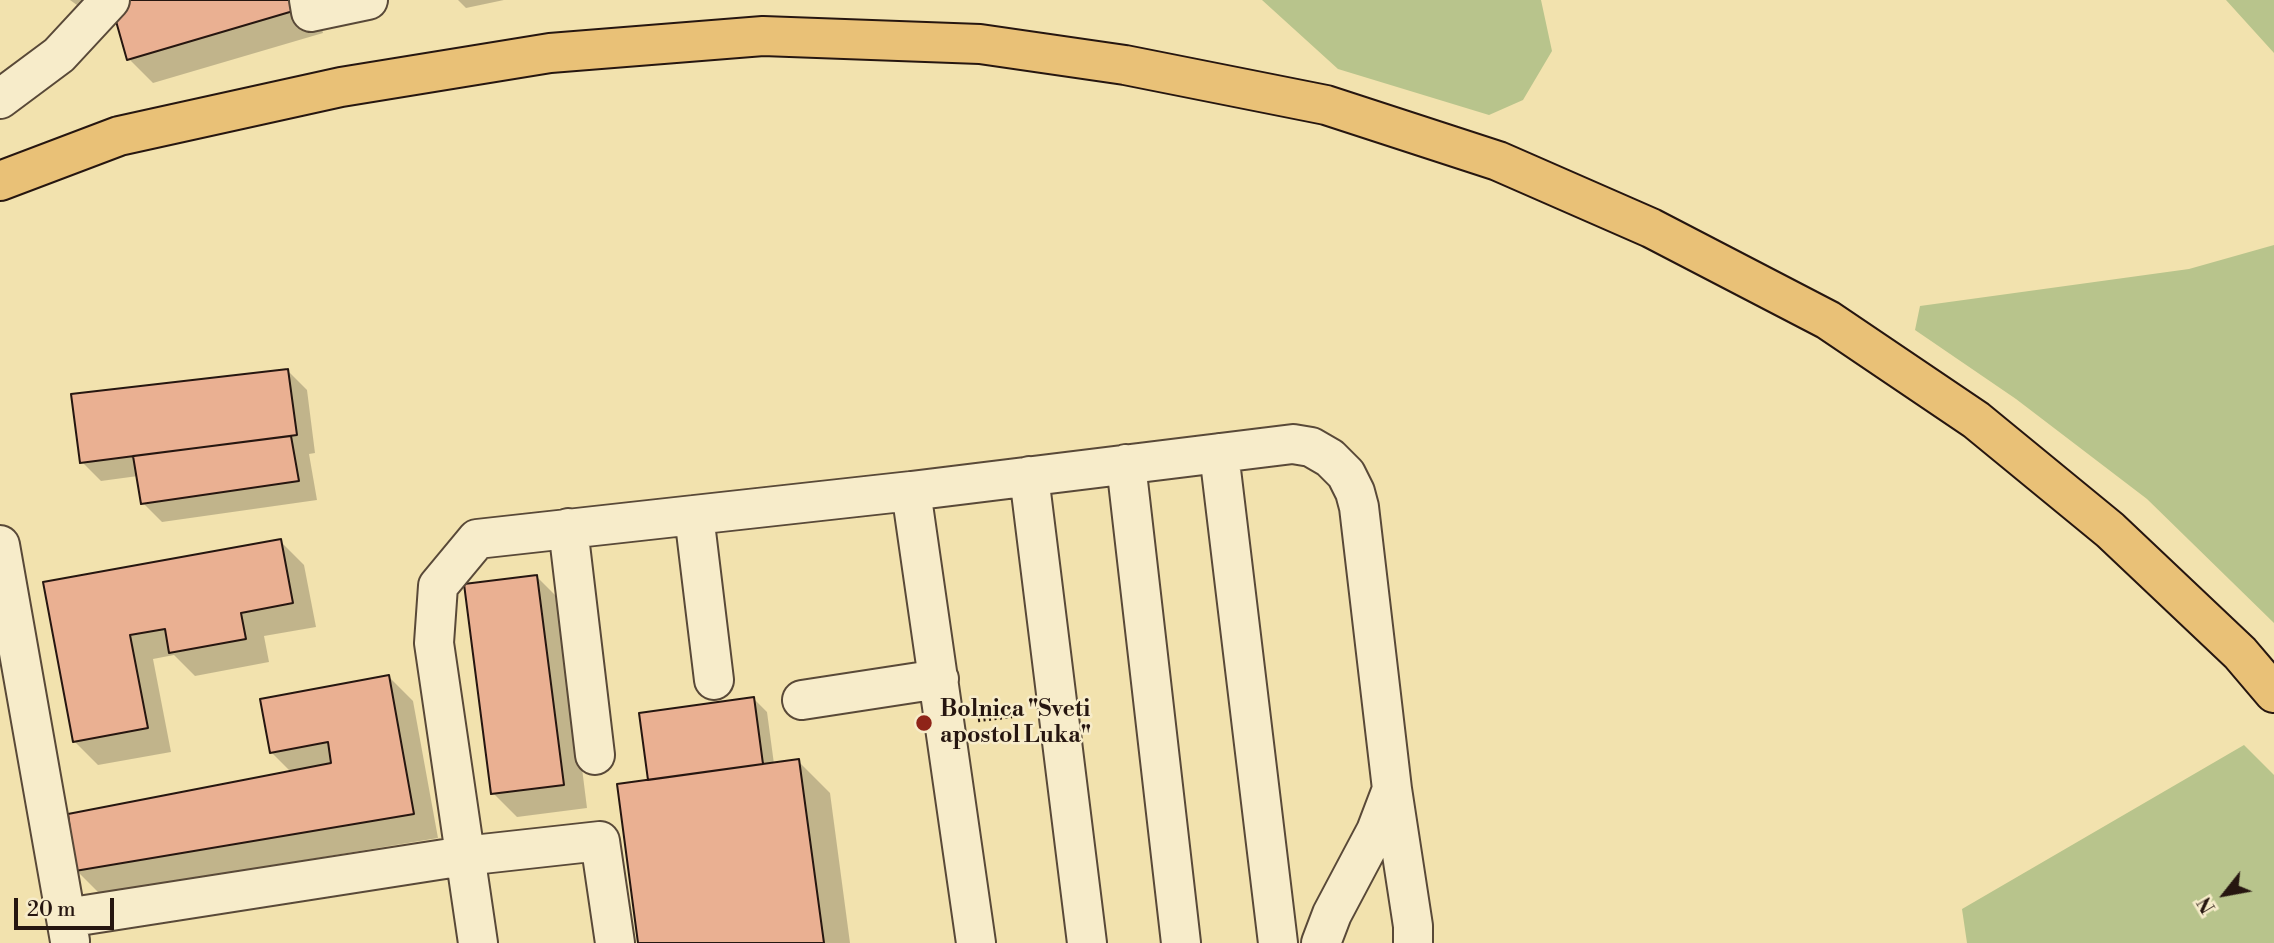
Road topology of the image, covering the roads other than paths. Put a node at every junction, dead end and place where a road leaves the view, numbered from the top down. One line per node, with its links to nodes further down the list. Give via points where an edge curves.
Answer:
1 (110, 0): 4 (street, via 59,55)
2 (309, 0): 3 (street, via 311,12)
3 (368, 0)
4 (0, 99)
5 (0, 181): 15 (main road, via 119,136 341,87 550,53 763,36 980,44 1125,65 1326,105 1498,160 1651,228 1828,320 1976,421 2110,530 2240,653)
6 (1219, 453): 7 (street); 18 (street, via 1293,444 1311,447 1346,474 1356,492); 26 (street)
7 (1126, 464): 8 (street); 25 (street)
8 (1029, 476): 9 (street); 24 (street)
9 (911, 491): 10 (street); 13 (street)
10 (694, 515): 11 (street); 14 (street)
11 (568, 528): 17 (street); 19 (street, via 477,539 438,586 434,643)
12 (0, 545): 20 (street)
13 (939, 679): 16 (street); 23 (street)
14 (713, 680)
15 (2274, 693)
16 (802, 700)
17 (595, 755)
18 (1392, 789): 27 (street); 28 (street)
19 (464, 856): 20 (street); 21 (street); 22 (street, via 600,841)
20 (68, 930)
21 (478, 943)
22 (615, 943)
23 (976, 943)
24 (1087, 943)
25 (1181, 943)
26 (1278, 943)
27 (1321, 943)
28 (1413, 943)

